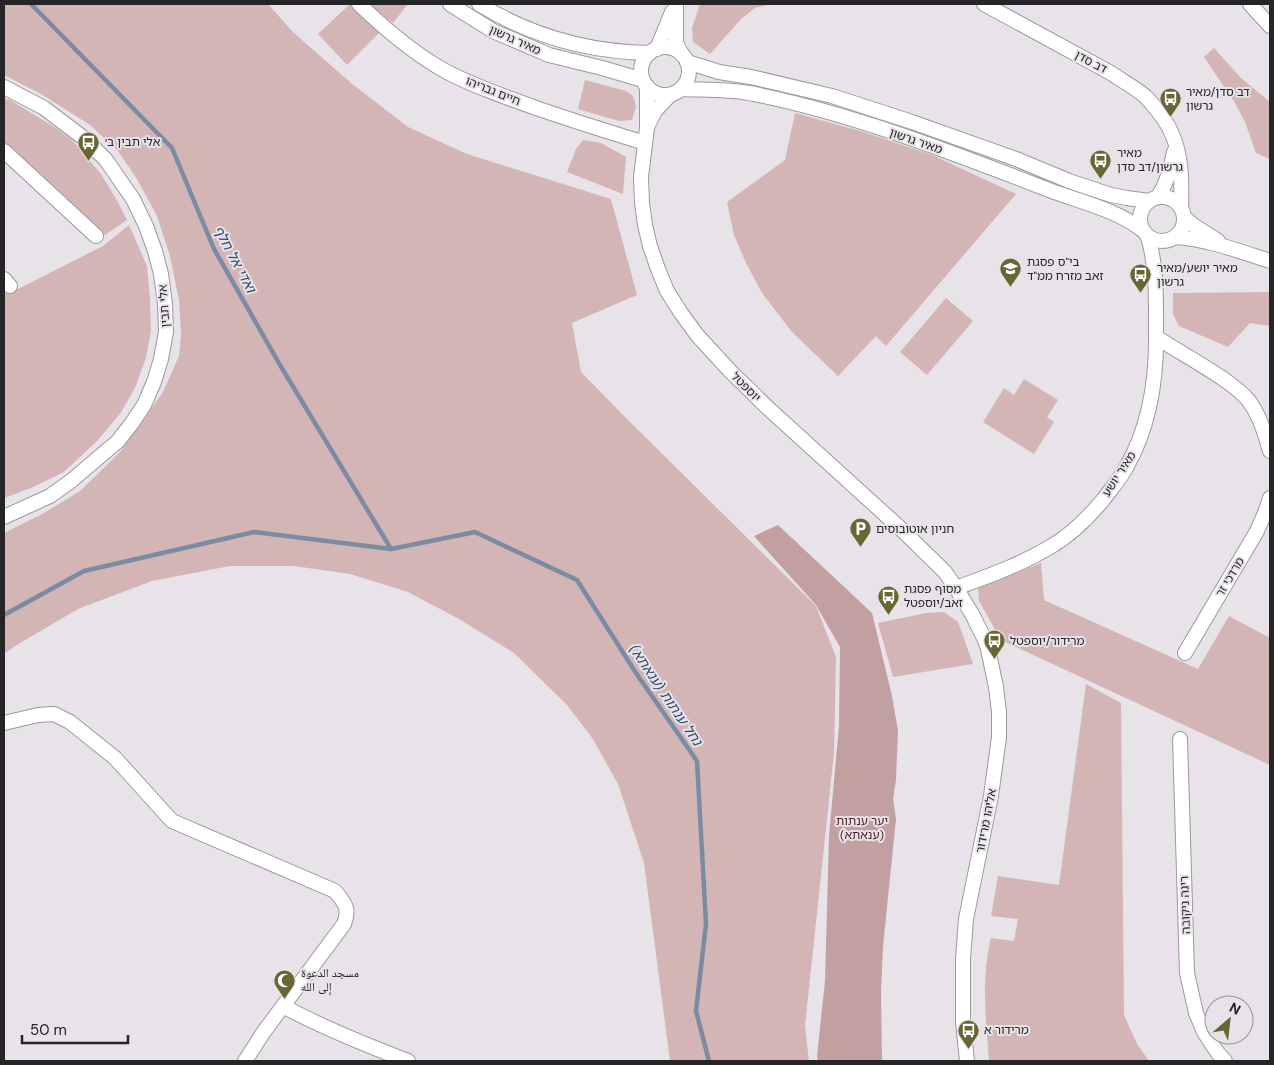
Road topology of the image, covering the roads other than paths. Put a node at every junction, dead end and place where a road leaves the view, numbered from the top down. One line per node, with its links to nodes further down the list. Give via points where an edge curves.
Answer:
1 (360, 4): 14 (street, חיים גבריהו, via 395,37 446,71 570,120)
2 (450, 4): 10 (street, מאיר גרשון, via 493,31 542,52)
3 (479, 4): 8 (street, מאיר גרשון, via 554,39 606,51)
4 (675, 4): 8 (street); 9 (street, via 676,44)
5 (984, 4): 15 (street, דב סדן, via 1139,92 1171,131)
6 (1250, 4): 7 (street)
7 (1270, 26)
8 (654, 51): 9 (street, via 671,48); 10 (street, via 642,65)
9 (685, 59): 12 (street, via 688,77 686,84); 17 (street, מאיר גרשון, via 718,72 832,96 1103,192 1127,198)
10 (645, 83): 12 (street, via 657,94); 13 (street, יוספטל)
11 (4, 87): 28 (street, אלי תבין, via 44,108 85,139 106,160 128,193 155,251 162,281 166,332 162,359 144,405 118,441 71,482)
12 (676, 92): 13 (street, יוספטל, via 655,111); 19 (street, מאיר גרשון, via 720,90 748,93 827,111 1107,210 1132,222)
13 (647, 128): 14 (street, יוספטל)
14 (645, 143): 29 (street, יוספטל, via 641,177 645,225 667,291 681,313 736,377 900,528 945,572)
15 (1175, 144): 17 (street, via 1170,175); 18 (street, דב סדן, via 1181,174)
16 (4, 151): 20 (street)
17 (1154, 199): 18 (street, via 1173,200); 19 (street, via 1144,205 1139,216)
18 (1182, 212): 21 (street, via 1182,228); 22 (street, via 1207,234)
19 (1145, 233): 21 (street, via 1154,240); 24 (street, מאיר יושע, via 1153,254)
20 (96, 236)
21 (1171, 239): 22 (street, via 1194,239); 24 (street, מאיר יושע)
22 (1237, 250): 23 (street)
23 (1270, 261)
24 (1156, 278): 25 (street, מאיר יושע)
25 (1156, 337): 26 (street, via 1211,371 1248,400 1257,414); 29 (street, מאיר יושע, via 1153,388 1138,443 1127,467 1093,512 1045,550 1007,569)
26 (1270, 451)
27 (1270, 498): 30 (street, מרדכי זר, via 1257,531)
28 (4, 518)
29 (956, 588): 36 (street, אליהו מרידור, via 985,640 999,712 991,796 966,919 963,1022)
30 (1185, 653)
31 (4, 723): 33 (street, via 54,714 70,722 115,758 172,821 335,891 348,914 344,924)
32 (1180, 739): 37 (street, רינה ניקובה, via 1187,973 1204,1032)
33 (283, 1006): 34 (street); 35 (street)
34 (245, 1061)
35 (408, 1061)
36 (967, 1061)
37 (1225, 1061)

